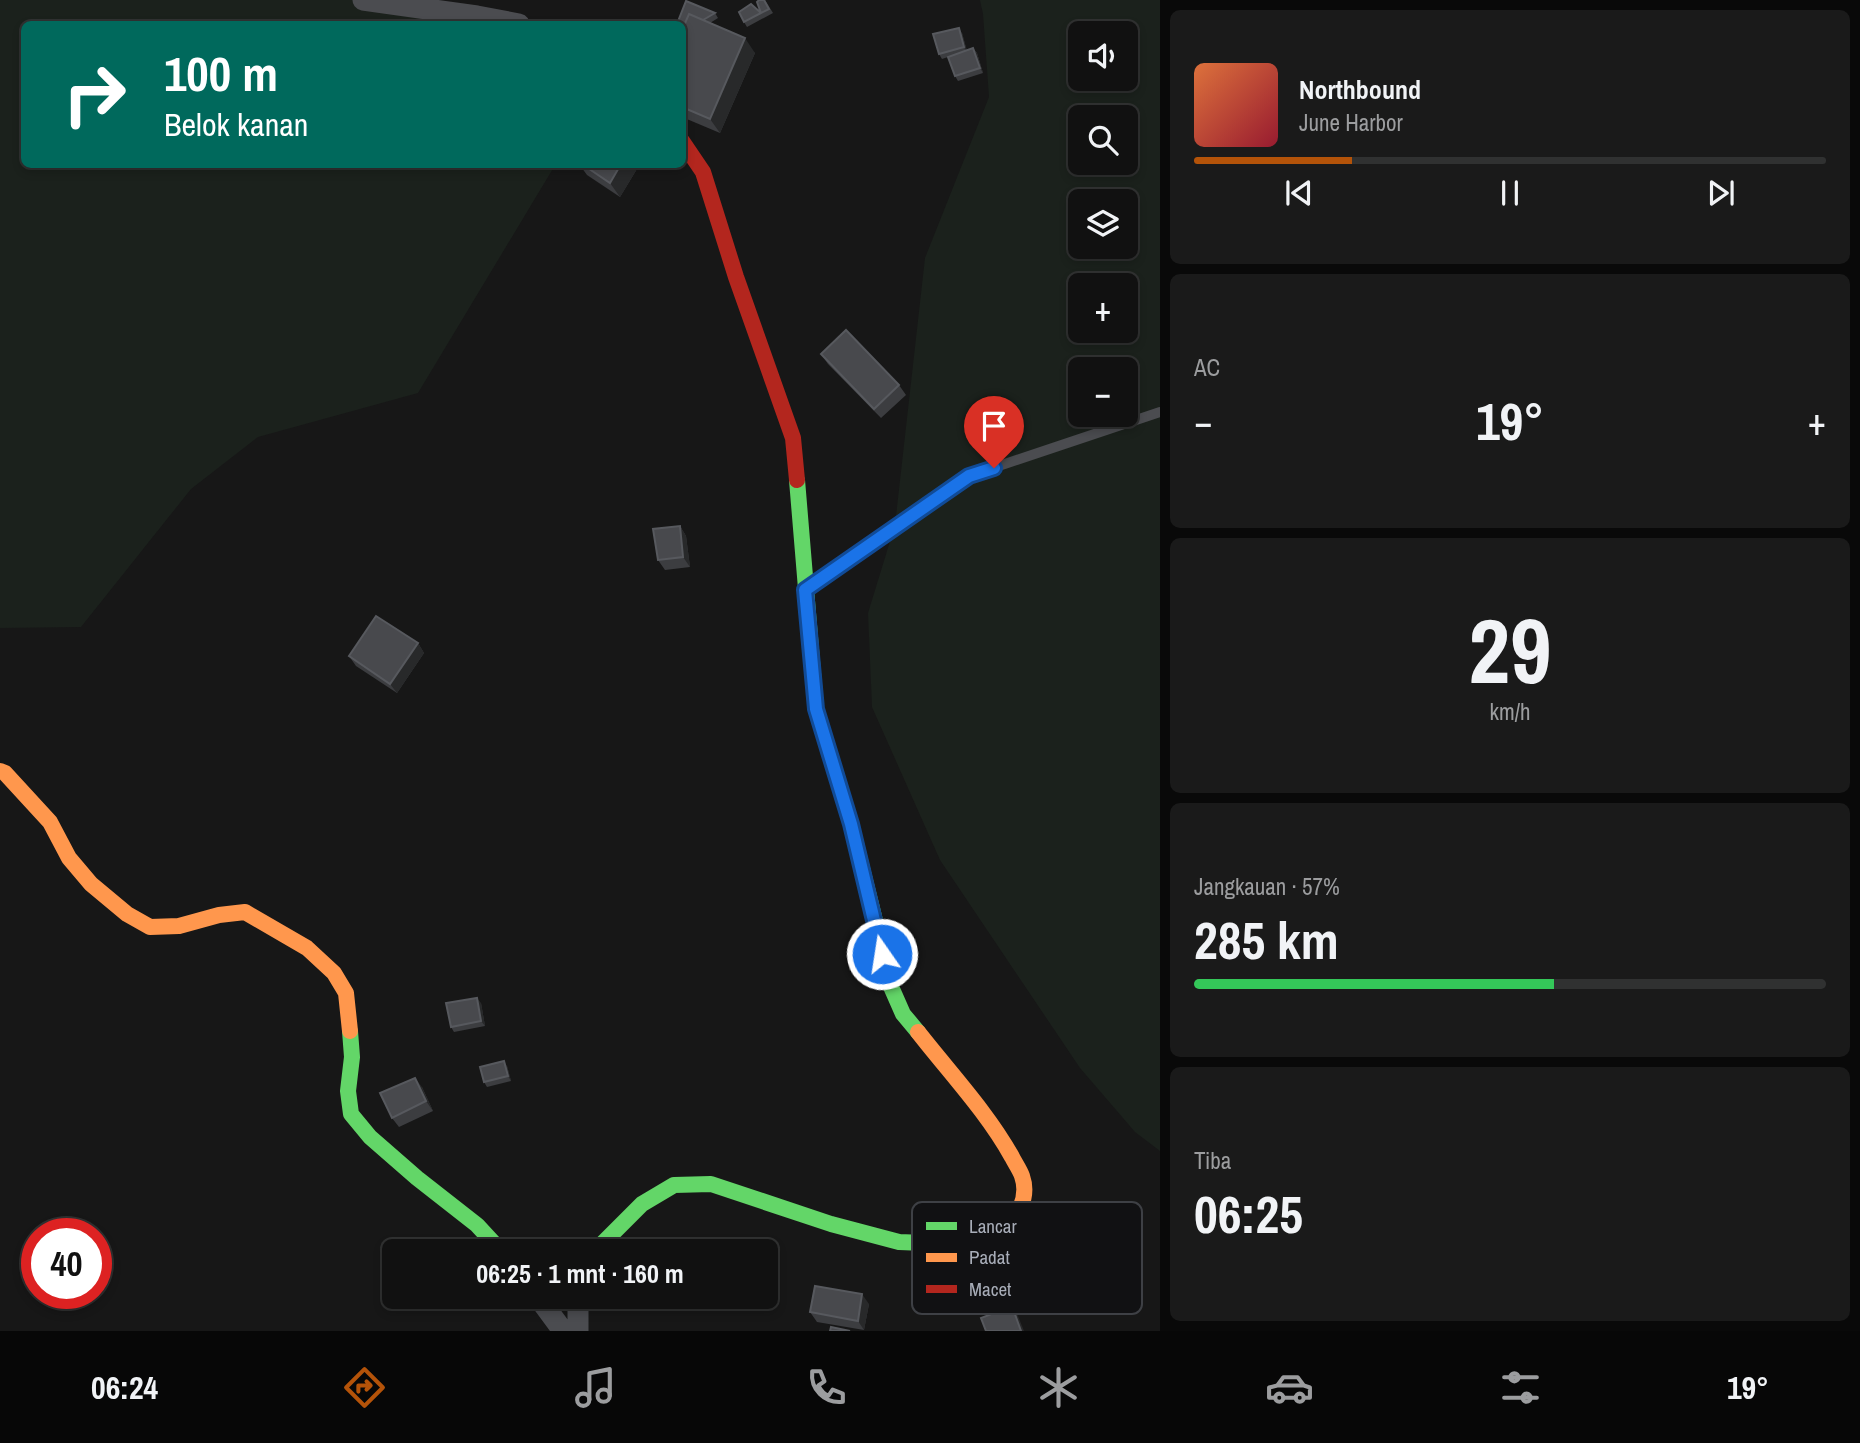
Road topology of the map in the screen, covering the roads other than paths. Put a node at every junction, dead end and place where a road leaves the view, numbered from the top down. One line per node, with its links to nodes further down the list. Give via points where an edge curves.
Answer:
1 (363, 0): 2 (street)
2 (503, 21)
3 (686, 147): 5 (street, via 703,172 793,438)
4 (1160, 412): 5 (lane, via 969,476)
5 (805, 590): 7 (street, via 816,709 851,824 892,989 903,1014 999,1134 1022,1176)
6 (0, 771): 8 (street, via 50,822 69,858 91,884 127,914 150,927 179,926 245,912 307,948 334,973 346,993 351,1114 370,1137)
7 (1023, 1202)
8 (490, 1239)
9 (606, 1239): 10 (street, via 642,1204 674,1185 711,1184 831,1224)
10 (912, 1243)
11 (547, 1309): 13 (street)
12 (578, 1309): 14 (street)
13 (563, 1331)
14 (578, 1331)

